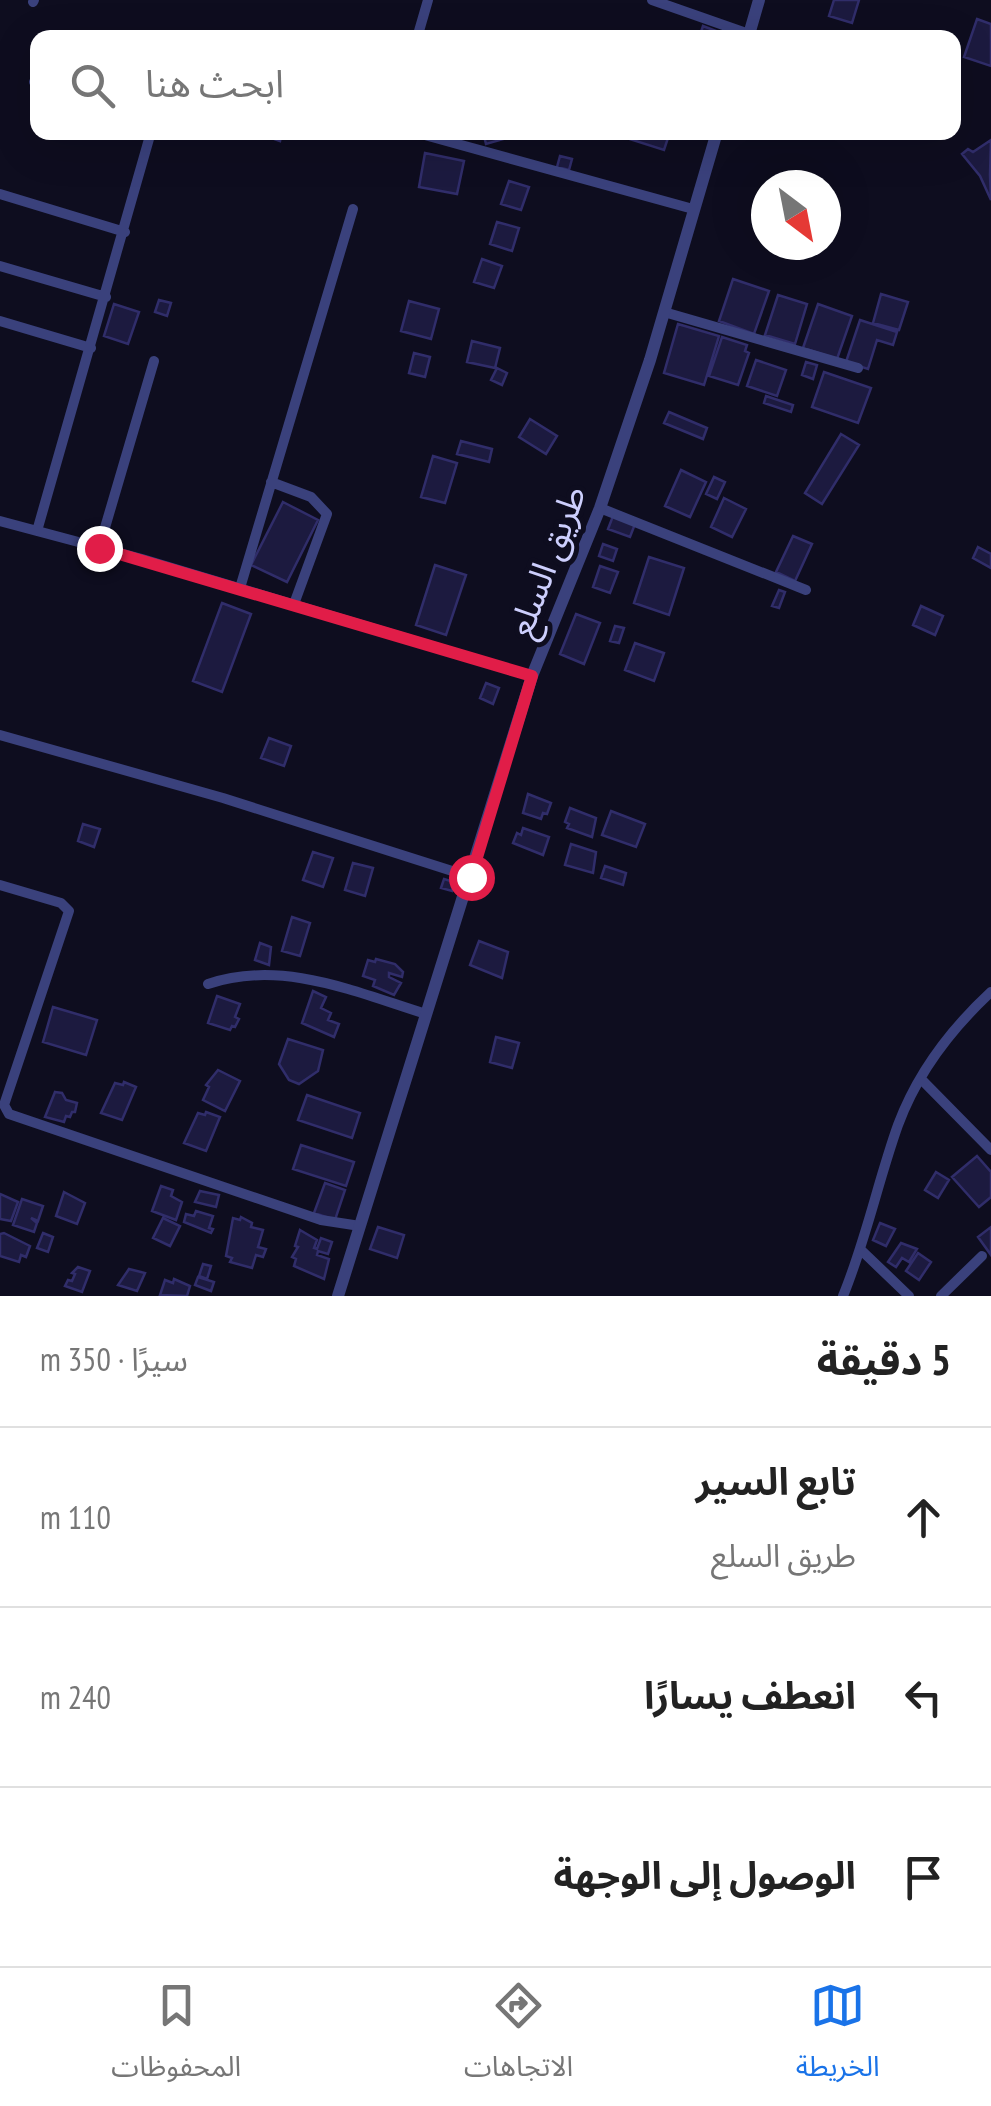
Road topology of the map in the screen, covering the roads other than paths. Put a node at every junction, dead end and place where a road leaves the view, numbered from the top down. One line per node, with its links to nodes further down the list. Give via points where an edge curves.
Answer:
1 (428, 0): 4 (street)
2 (652, 0): 5 (street)
3 (759, 0): 6 (street)
4 (419, 30)
5 (732, 30)
6 (750, 30)
7 (150, 140): 13 (street)
8 (443, 140): 12 (street)
9 (715, 140): 12 (street, طريق السلع)
10 (0, 194): 13 (street)
11 (353, 209): 21 (street)
12 (693, 209): 16 (street, طريق السلع)
13 (125, 232): 15 (street)
14 (0, 266): 15 (street)
15 (106, 296): 18 (street)
16 (664, 312): 20 (street); 22 (street, طريق السلع)
17 (0, 321): 18 (street)
18 (91, 348): 24 (street)
19 (154, 361): 25 (street)
20 (858, 368)
21 (272, 482): 26 (street); 28 (street, via 312,497 327,514)
22 (600, 508): 27 (street); 29 (street, طريق السلع)
23 (0, 521): 24 (street)
24 (37, 531): 25 (street)
25 (99, 548): 26 (street)
26 (240, 588): 28 (street)
27 (806, 590)
28 (294, 604): 29 (street)
29 (532, 676): 31 (street, طريق السلع)
30 (0, 734): 31 (street)
31 (471, 877): 35 (street, طريق السلع)
32 (0, 885): 38 (street, via 62,903 69,911 4,1105 9,1114 321,1220)
33 (208, 984): 35 (street, via 230,976 307,977)
34 (991, 992): 36 (street)
35 (426, 1014): 38 (street, طريق السلع)
36 (921, 1079): 37 (street); 39 (street, via 899,1124)
37 (991, 1150)
38 (360, 1226): 41 (street, طريق السلع)
39 (861, 1250): 42 (street); 43 (street)
40 (982, 1256): 44 (street)
41 (338, 1296)
42 (844, 1296)
43 (910, 1296)
44 (940, 1296)

